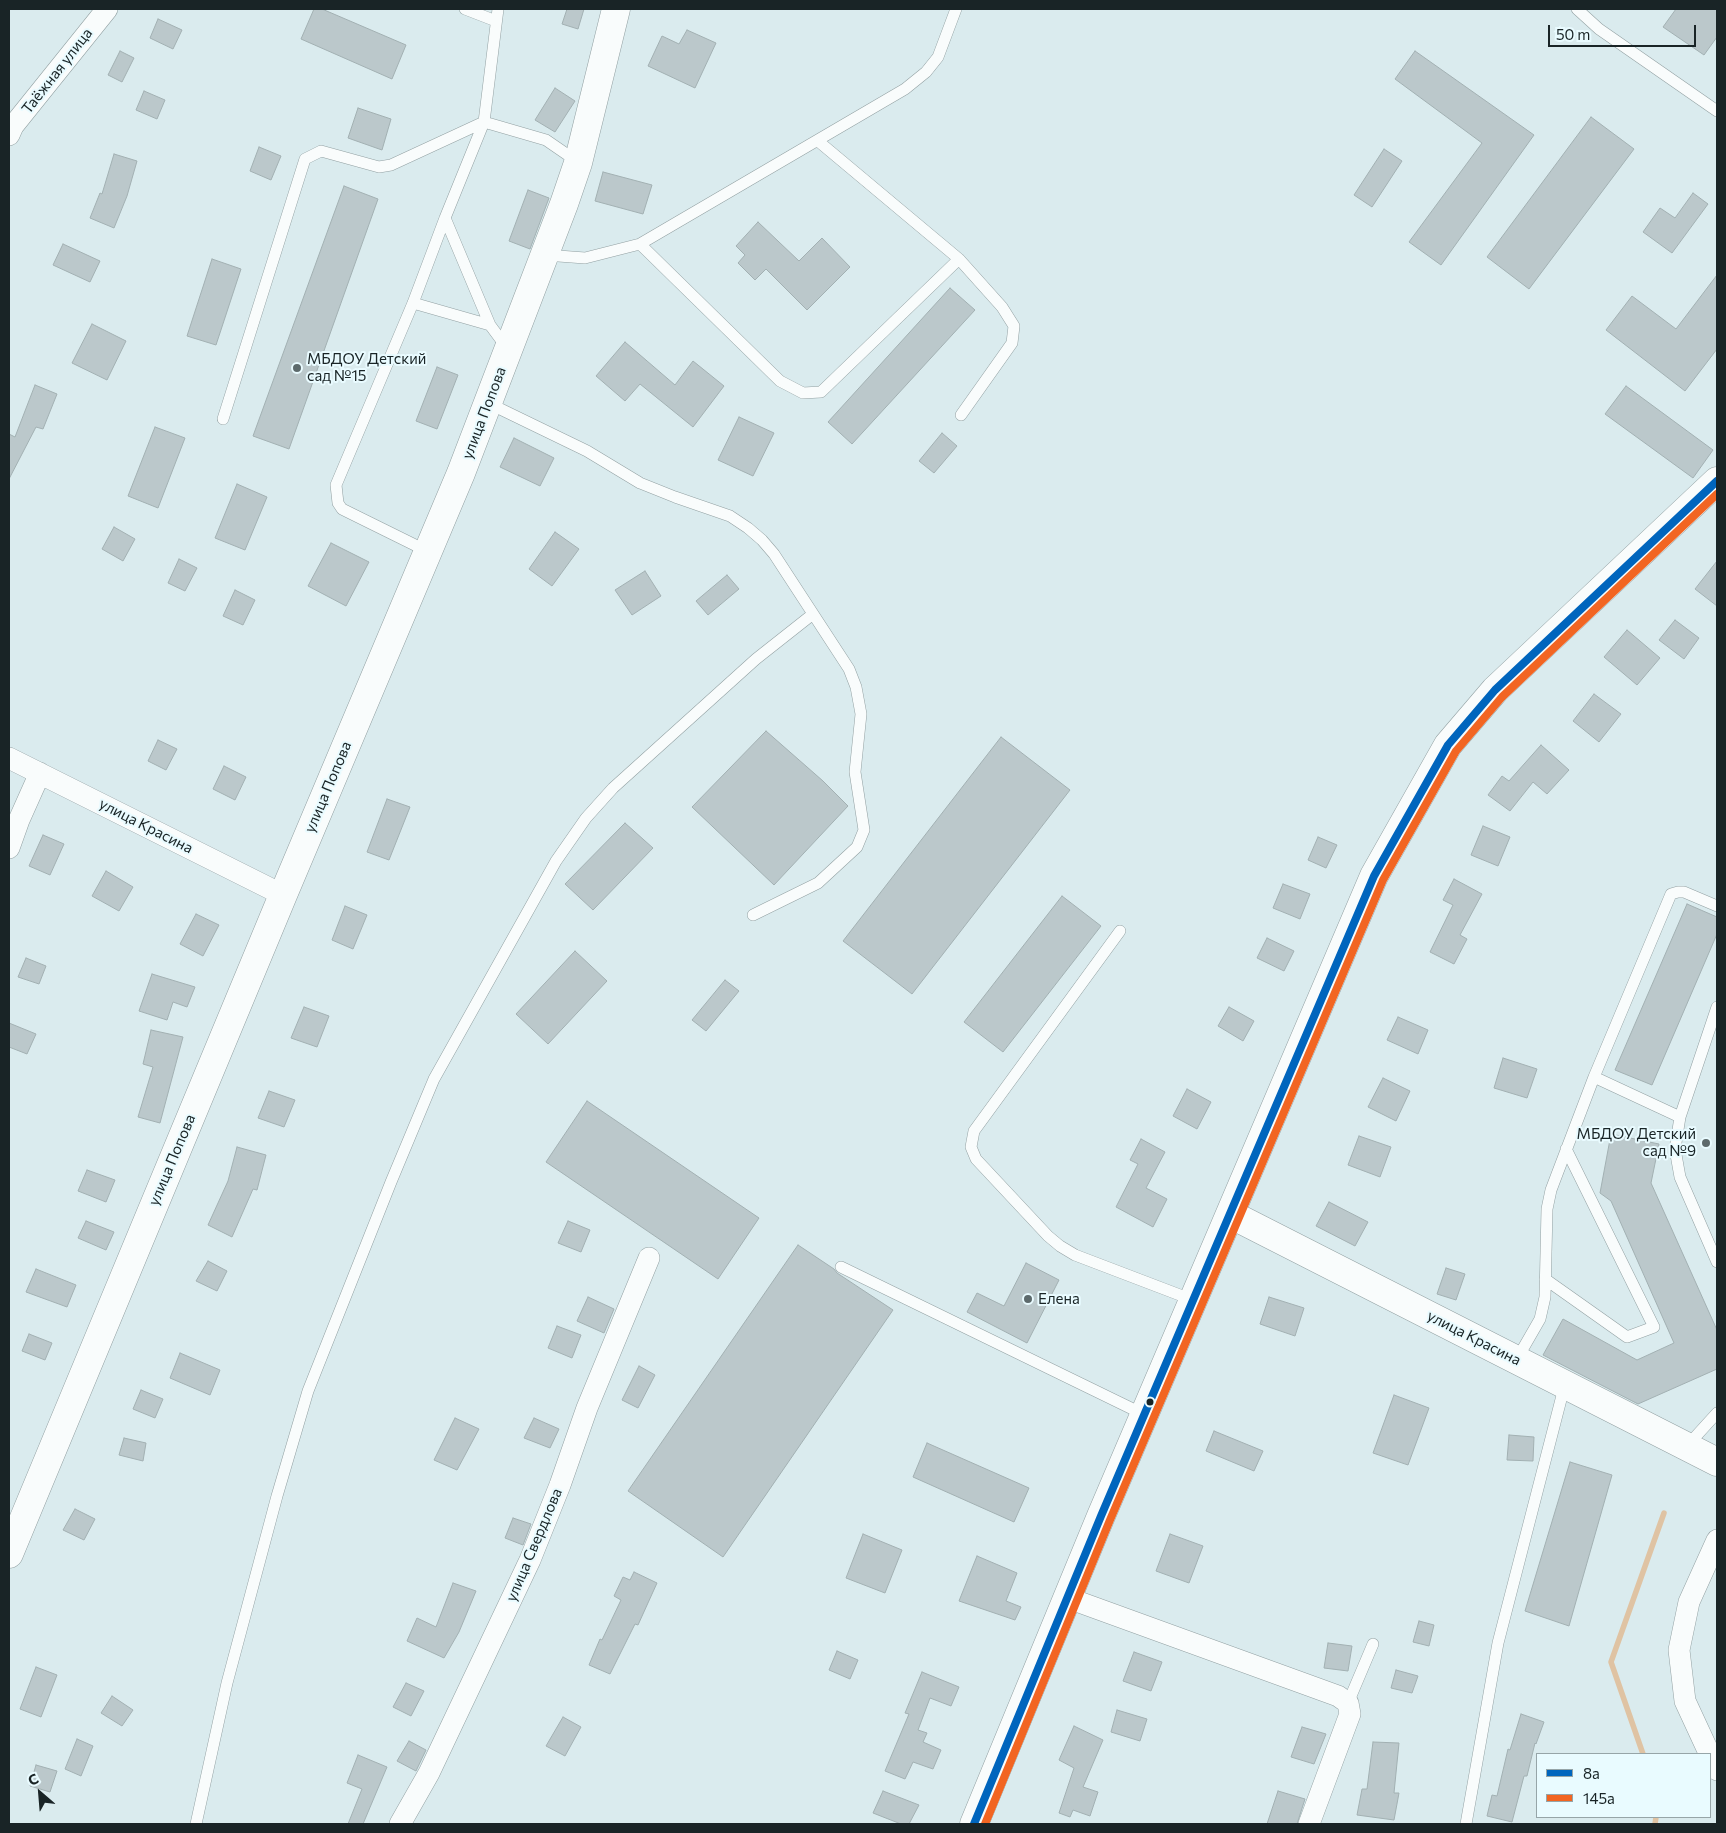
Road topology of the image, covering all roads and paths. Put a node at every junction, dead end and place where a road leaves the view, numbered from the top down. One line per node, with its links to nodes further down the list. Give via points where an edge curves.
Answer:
1 (107, 9): 10 (street, Таёжная улица)
2 (465, 9): 7 (lane)
3 (498, 9): 7 (lane)
4 (616, 9): 12 (street, улица Попова)
5 (956, 9): 11 (lane, via 938,57 926,72 905,89)
6 (1577, 9): 8 (lane, via 1599,29)
7 (496, 21): 9 (lane)
8 (1717, 111)
9 (484, 122): 12 (lane, via 546,140); 13 (lane); 22 (lane, via 391,165 379,167 321,151 305,159)
10 (9, 135)
11 (818, 141): 14 (lane); 16 (lane)
12 (578, 163): 15 (street, улица Попова)
13 (444, 218): 17 (lane); 18 (lane)
14 (640, 244): 15 (lane, via 585,258); 16 (lane, via 780,381 802,393 821,392)
15 (545, 255): 19 (street, улица Попова)
16 (959, 259): 21 (lane, via 1002,307 1014,326 1012,342)
17 (413, 303): 18 (lane); 24 (lane, via 336,485 342,509)
18 (490, 325): 19 (lane)
19 (508, 350): 20 (street, улица Попова)
20 (488, 404): 24 (street, улица Попова); 25 (lane, via 586,451 640,483 730,516 762,540)
21 (961, 415)
22 (223, 419)
23 (1717, 481): 37 (street, via 1495,690 1448,745 1374,876)
24 (428, 552): 29 (street, улица Попова)
25 (813, 614): 31 (lane, via 849,669 856,687 861,714 856,772 864,830 857,847 818,883); 57 (lane, via 741,672 613,788 586,818 556,861 434,1079 308,1391 229,1674)
26 (9, 758): 27 (street, улица Красина)
27 (40, 773): 28 (street); 29 (street, улица Красина)
28 (9, 848)
29 (283, 895): 50 (street, улица Попова)
30 (1717, 906): 34 (lane, via 1684,892 1671,894)
31 (753, 915)
32 (1120, 931): 42 (lane, via 974,1131 971,1146 976,1159 1060,1246)
33 (1717, 1006): 35 (lane)
34 (1594, 1078): 35 (lane); 36 (lane)
35 (1680, 1117): 39 (lane, via 1675,1149 1680,1177)
36 (1566, 1149): 41 (lane, via 1547,1208); 41 (lane, via 1654,1327 1627,1337)
37 (1230, 1214): 42 (street); 43 (street, улица Красина)
38 (649, 1258): 58 (street, улица Свердлова, via 587,1408 530,1560 429,1773)
39 (1717, 1262)
40 (840, 1267): 46 (lane)
41 (1545, 1279): 43 (lane, via 1540,1319)
42 (1193, 1300): 46 (street)
43 (1517, 1359): 44 (street, улица Красина)
44 (1565, 1384): 47 (street, улица Красина); 61 (lane, via 1498,1643)
45 (1717, 1413): 47 (lane)
46 (1145, 1415): 51 (street)
47 (1687, 1446): 48 (street, улица Красина)
48 (1717, 1462)
49 (1717, 1540): 54 (street, via 1689,1602 1679,1650 1685,1702)
50 (9, 1554)
51 (1068, 1598): 53 (street, via 1338,1696); 59 (street)
52 (1373, 1644): 53 (lane)
53 (1348, 1703): 60 (street, via 1350,1714)
54 (1709, 1753)
55 (1711, 1757): 56 (street)
56 (1717, 1770)
57 (196, 1824)
58 (400, 1824)
59 (974, 1824)
60 (1309, 1824)
61 (1466, 1824)

